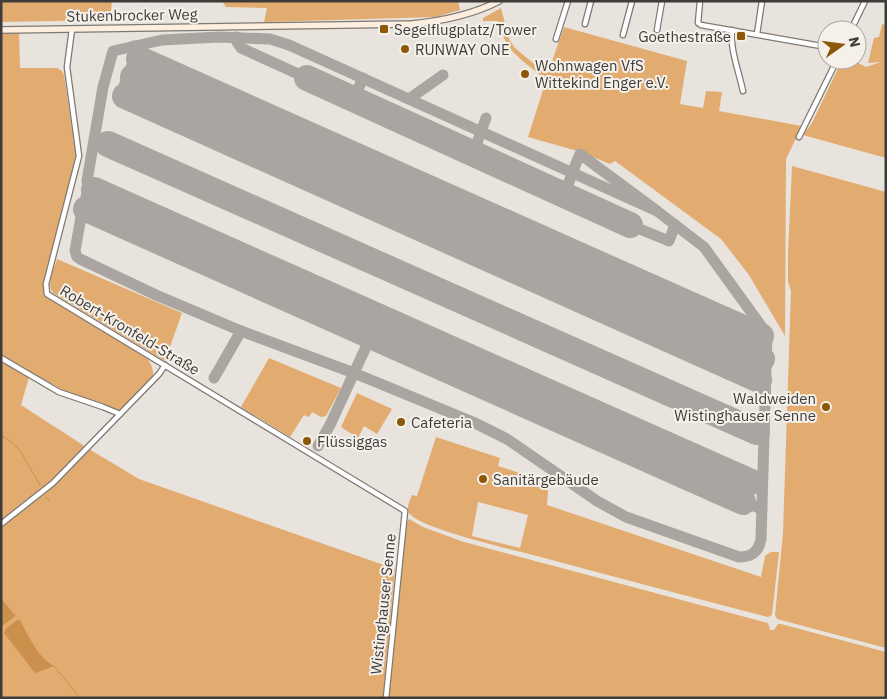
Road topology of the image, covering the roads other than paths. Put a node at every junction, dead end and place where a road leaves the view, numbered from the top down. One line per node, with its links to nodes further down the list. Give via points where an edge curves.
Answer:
1 (499, 1): 11 (street, Stukenbrocker Weg, via 459,16 412,24)
2 (568, 1): 17 (street)
3 (591, 1): 10 (street)
4 (632, 1): 16 (street)
5 (662, 1): 13 (street)
6 (700, 1): 14 (street, via 698,22 701,25)
7 (762, 1): 15 (street)
8 (865, 1): 9 (street)
9 (856, 20)
10 (585, 24)
11 (72, 29): 12 (street, Stukenbrocker Weg); 23 (street, Robert-Kronfeld-Straße, via 66,68 79,156 46,291 49,296)
12 (1, 30)
13 (657, 30)
14 (732, 30): 15 (street); 20 (street)
15 (757, 34): 18 (street)
16 (623, 35)
17 (556, 39)
18 (817, 44)
19 (832, 70): 21 (street)
20 (743, 91)
21 (799, 137)
22 (1, 358): 24 (street, via 59,392)
23 (165, 365): 24 (street); 25 (street, Robert-Kronfeld-Straße)
24 (120, 414): 26 (street, via 53,483)
25 (405, 513): 27 (street, Wistinghauser Senne)
26 (1, 524)
27 (386, 698)

